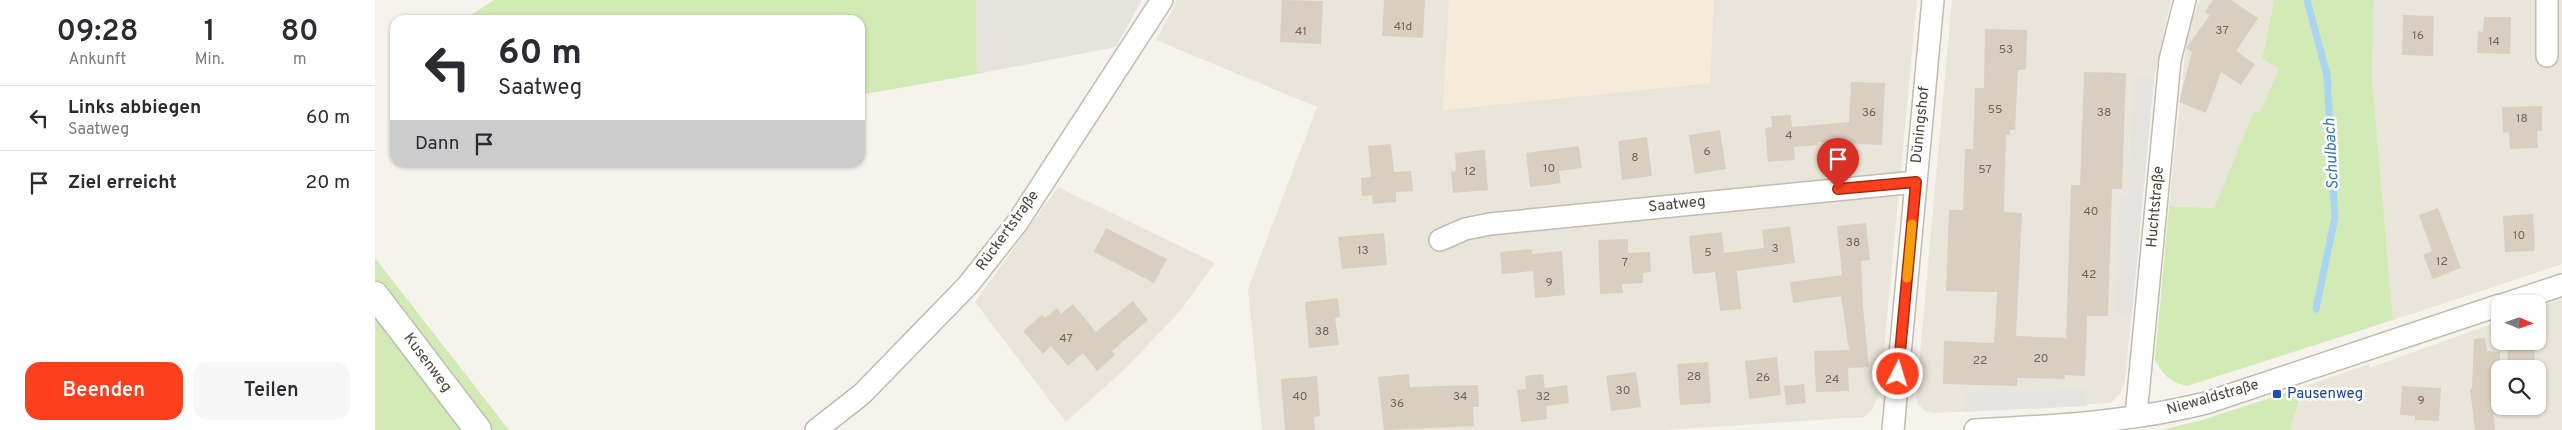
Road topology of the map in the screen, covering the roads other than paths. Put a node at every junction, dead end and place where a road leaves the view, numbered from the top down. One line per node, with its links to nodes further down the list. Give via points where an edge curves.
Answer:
1 (1162, 0): 14 (street, Rückertstraße, via 1017,223 968,285 863,394)
2 (1933, 0): 6 (street, Düningshof)
3 (2185, 0): 12 (street, Huchtstraße, via 2170,60)
4 (2547, 0): 5 (street)
5 (2547, 56)
6 (1916, 182): 7 (street, Saatweg, via 1490,224 1465,229); 15 (street, Düningshof)
7 (1440, 240)
8 (2562, 285): 10 (street)
9 (375, 295): 13 (street, Kusenweg)
10 (2532, 295)
11 (2491, 308): 12 (street, Niewaldstraße, via 2206,403)
12 (2137, 416): 16 (street, Niewaldstraße)
13 (478, 430)
14 (816, 430)
15 (1893, 430)
16 (1975, 430)

